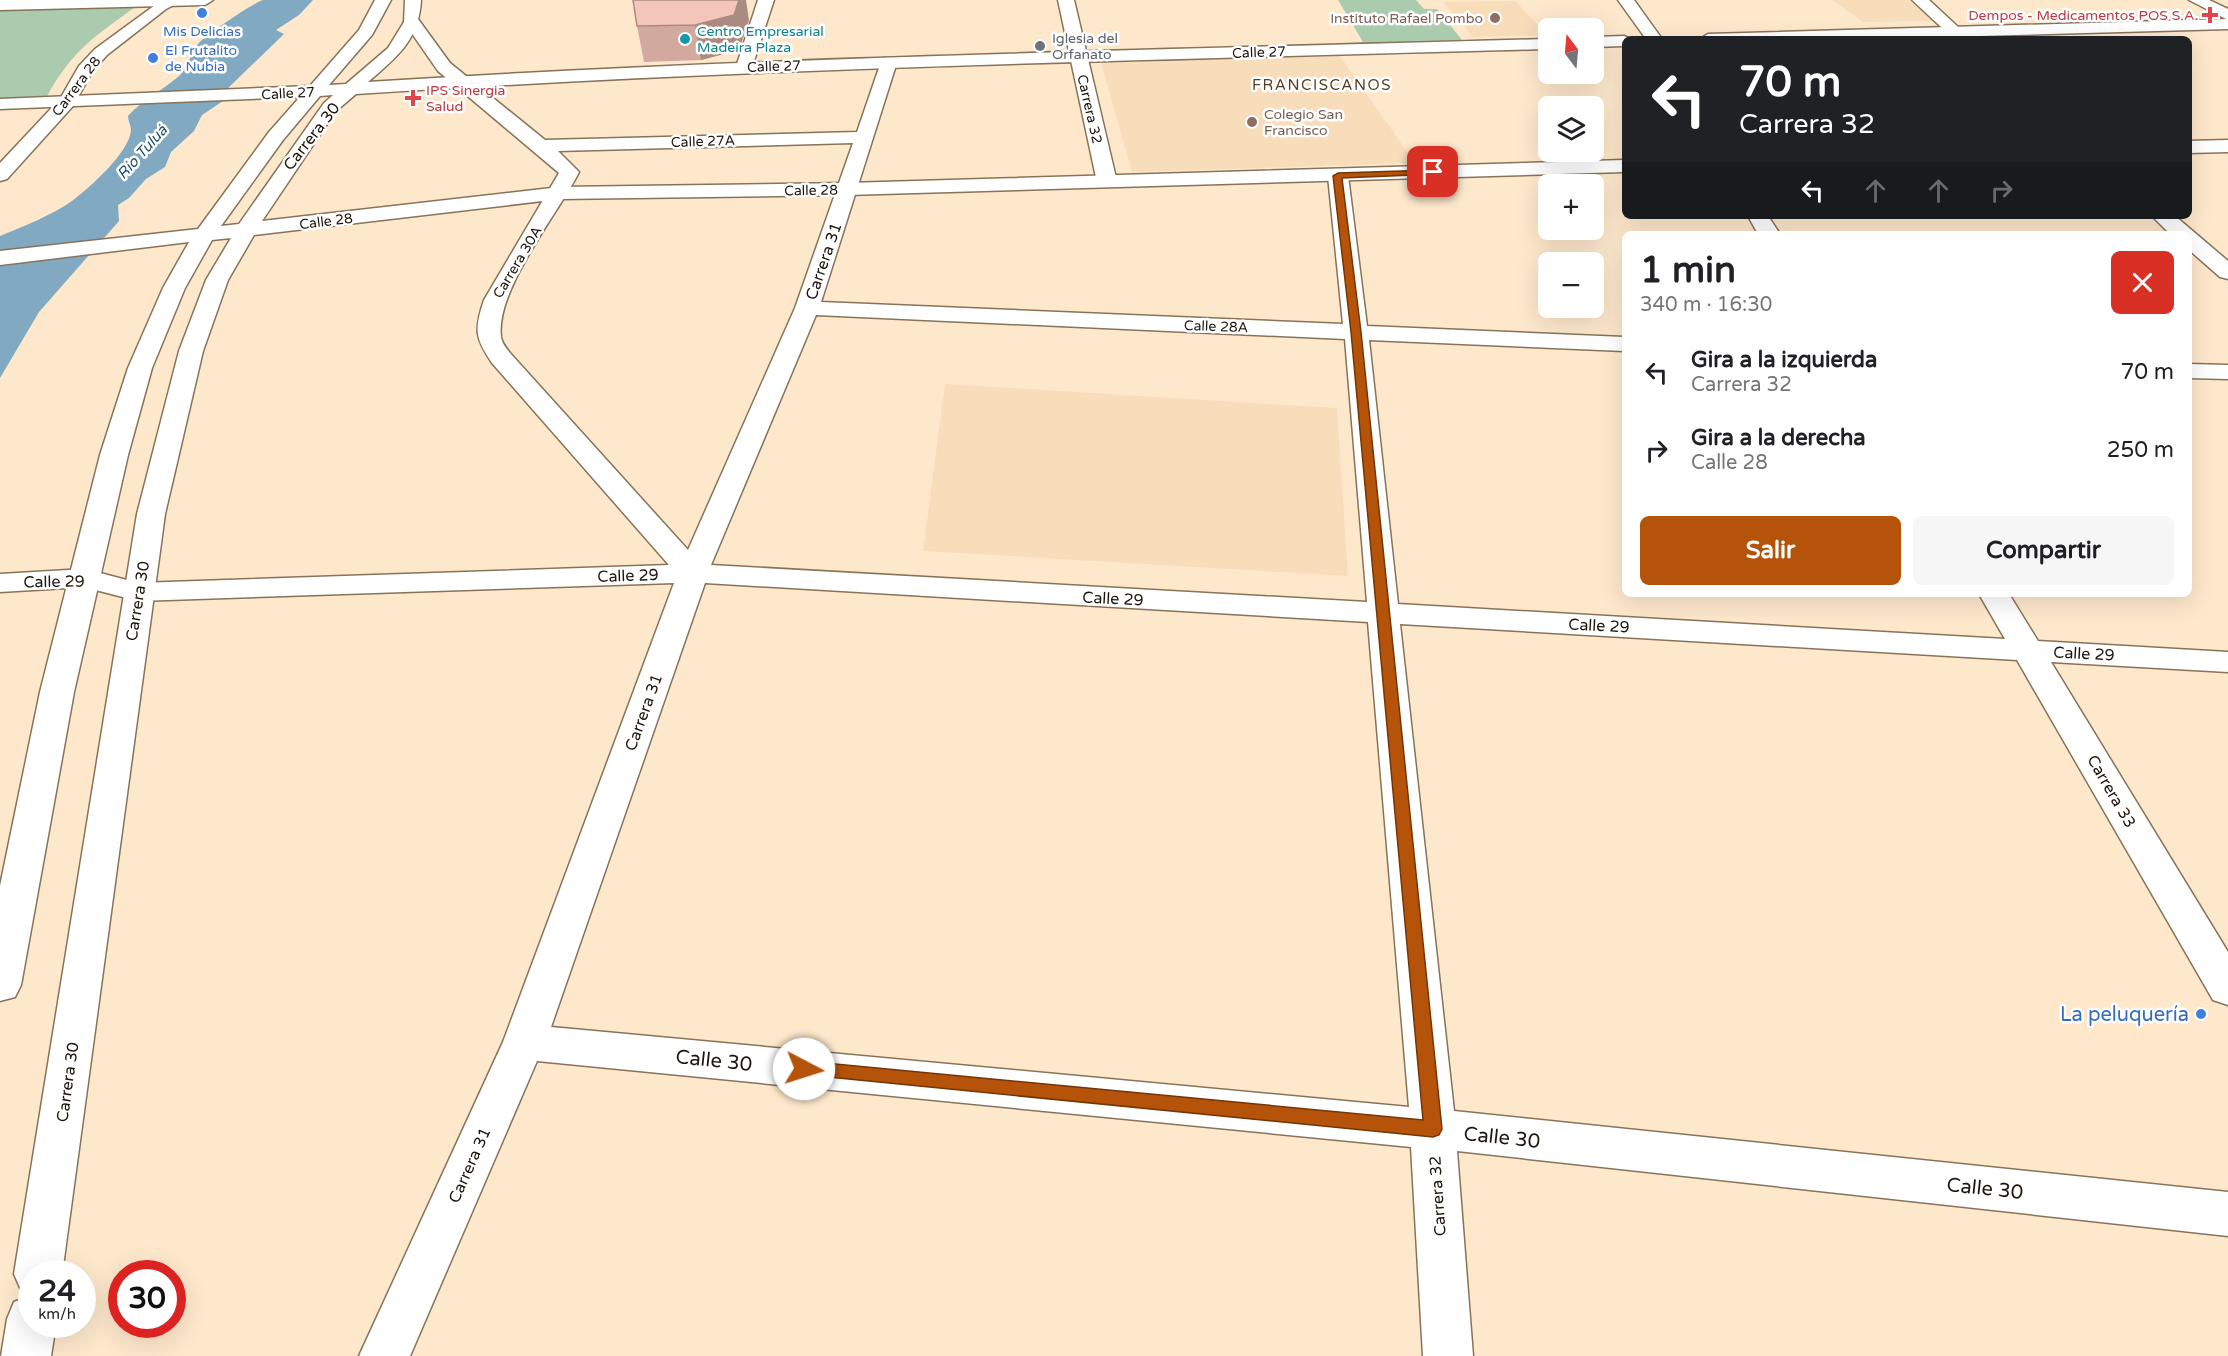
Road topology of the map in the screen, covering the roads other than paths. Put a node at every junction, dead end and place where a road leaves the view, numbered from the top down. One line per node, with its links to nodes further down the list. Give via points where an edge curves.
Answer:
1 (205, 0): 8 (street)
2 (383, 0): 24 (street, Carrera 30, via 366,32)
3 (766, 0): 21 (street)
4 (1066, 0): 19 (street, Carrera 32)
5 (1626, 0): 14 (street)
6 (1920, 0): 13 (street)
7 (2197, 0): 11 (street)
8 (166, 2): 9 (street); 25 (street, Carrera 28, via 101,52 85,70)
9 (0, 5)
10 (413, 11): 22 (street, Carrera 30A, via 435,58); 23 (street, Carrera 30, via 394,51)
11 (2228, 15)
12 (2228, 24): 13 (street)
13 (1959, 35): 15 (street)
14 (1652, 36)
15 (1896, 36)
16 (1622, 41): 17 (street)
17 (1604, 42)
18 (1538, 44): 19 (street, Calle 27)
19 (1078, 57): 20 (street, Calle 27); 34 (street, Carrera 32)
20 (889, 62): 21 (street, Calle 27); 27 (street, Carrera 31)
21 (744, 67): 22 (street, Calle 27)
22 (463, 81): 23 (street, Calle 27); 28 (street, Carrera 30A)
23 (352, 89): 24 (street, Calle 27); 38 (street, Carrera 30, via 330,107)
24 (314, 92): 25 (street, Calle 27); 40 (street, Carrera 30, via 276,136)
25 (67, 102): 26 (street, Calle 27); 32 (street, Carrera 28)
26 (0, 104)
27 (865, 137): 28 (street, Calle 27A); 35 (street, Carrera 31)
28 (541, 146): 36 (street, Carrera 30A, via 569,172)
29 (2228, 146): 30 (street)
30 (2192, 147)
31 (1622, 166): 33 (street, Calle 28)
32 (0, 175)
33 (1338, 176): 34 (street, Calle 28); 45 (street, Carrera 32)
34 (1107, 182): 35 (street, Calle 28)
35 (847, 189): 36 (street, Calle 28); 44 (street, Carrera 31)
36 (560, 193): 38 (street, Calle 28); 49 (street, Carrera 30A, via 493,303 489,339)
37 (2166, 219): 39 (street)
38 (245, 231): 40 (street, Calle 28); 52 (street, Carrera 30, via 218,280 191,351 150,514)
39 (2180, 231)
40 (203, 236): 42 (street, Calle 28); 50 (street, Carrera 30, via 174,288 140,368 114,454)
41 (2192, 241): 43 (street)
42 (0, 258)
43 (2228, 272)
44 (807, 308): 45 (street, Calle 28A); 49 (street, Carrera 31)
45 (1356, 332): 46 (street, Calle 28A); 54 (street, Carrera 32)
46 (1622, 344)
47 (2192, 370): 48 (street)
48 (2228, 372)
49 (693, 573): 52 (street, Calle 29); 54 (street, Calle 29); 59 (street, Carrera 31)
50 (85, 578): 51 (street, Calle 29); 52 (street, Calle 29); 57 (street, Carrera 30, via 57,692)
51 (0, 583)
52 (138, 592): 62 (street, Carrera 30)
53 (1996, 597): 55 (street, Carrera 33)
54 (1382, 613): 55 (street, Calle 29); 60 (street, Carrera 32)
55 (2029, 650): 56 (street, Calle 29); 58 (street, Carrera 33)
56 (2228, 662)
57 (0, 985)
58 (2228, 988)
59 (524, 1042): 60 (street, Calle 30); 65 (street, Carrera 31)
60 (1433, 1129): 61 (street, Calle 30); 66 (street, Carrera 32)
61 (2228, 1214)
62 (40, 1260)
63 (29, 1338): 64 (street)
64 (26, 1356)
65 (384, 1356)
66 (1448, 1356)

